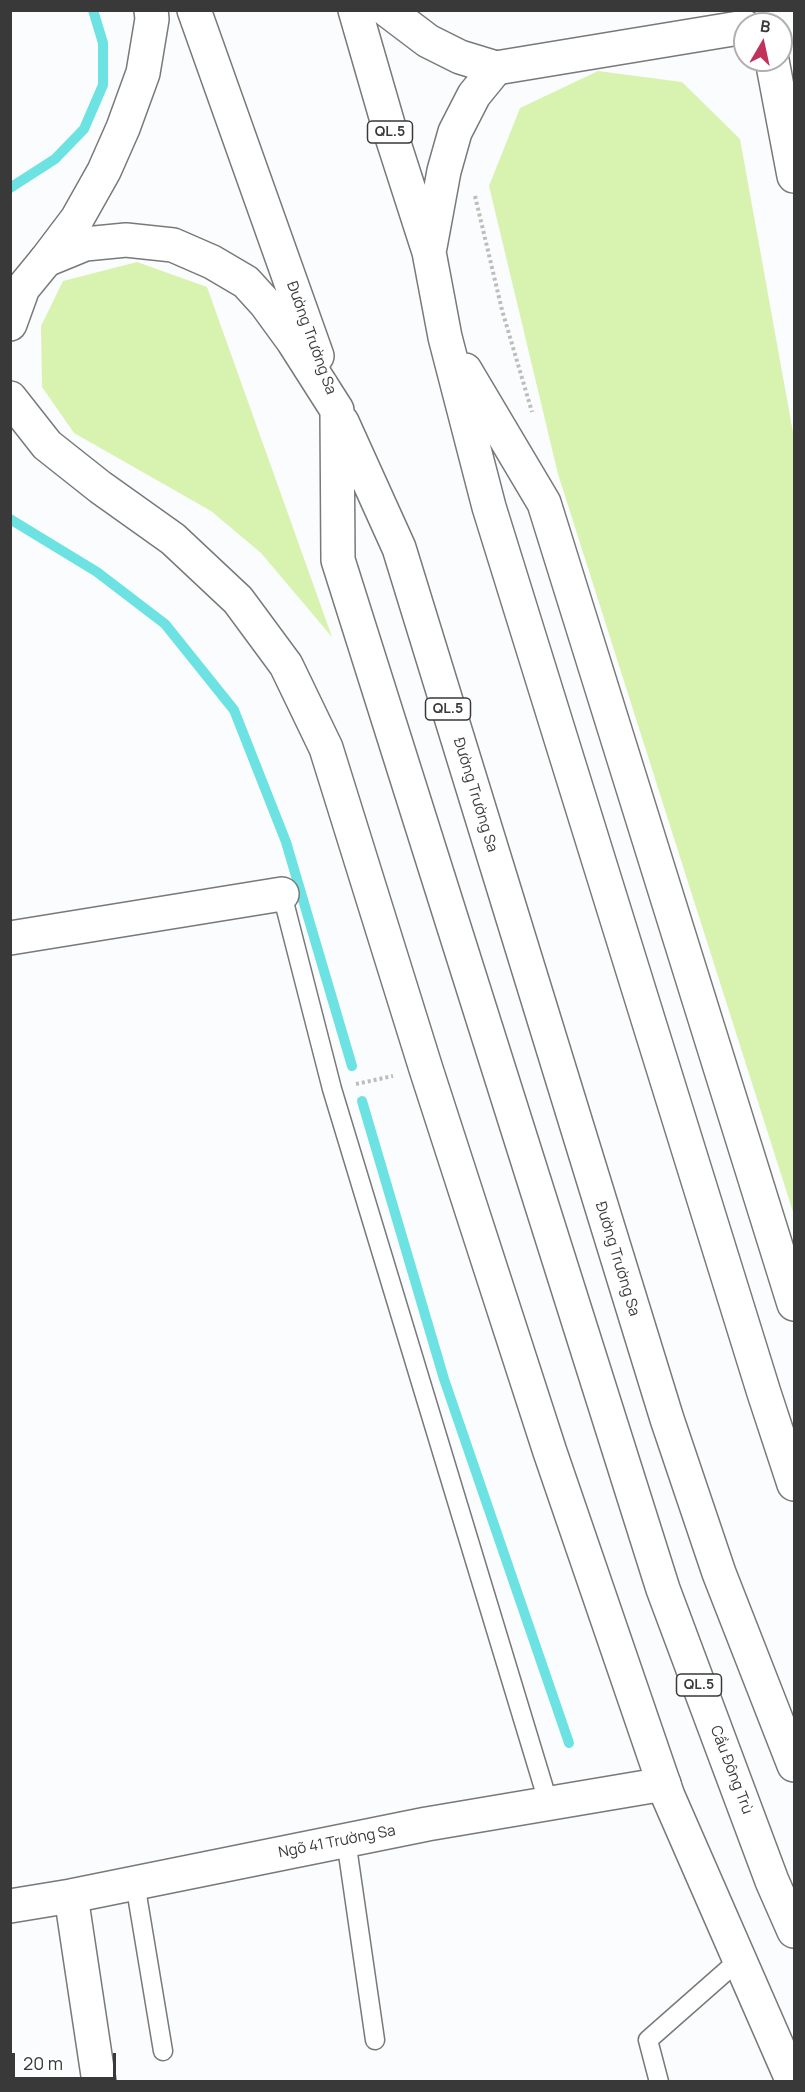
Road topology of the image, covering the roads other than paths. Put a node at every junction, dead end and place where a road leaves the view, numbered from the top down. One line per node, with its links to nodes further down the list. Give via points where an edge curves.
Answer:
1 (151, 10): 10 (main road, via 142,73 123,128 77,219)
2 (194, 10): 14 (main road, Đường Trường Sa / QL.5)
3 (355, 10): 9 (main road, QL.5)
4 (387, 10): 6 (main road, via 428,41 460,57)
5 (733, 29): 6 (main road)
6 (496, 68): 9 (main road, via 474,95 455,132)
7 (774, 72): 8 (main road)
8 (795, 176)
9 (429, 252): 12 (main road, QL.5)
10 (46, 260): 11 (main road, via 23,288); 14 (main road, via 85,244 126,240 173,245 212,262 246,282 266,304)
11 (10, 324)
12 (445, 337): 17 (main road, via 544,503); 18 (main road, QL.5, via 489,507)
13 (10, 398): 20 (main road, via 47,445 173,539 238,600 286,665 326,748 550,1452)
14 (337, 410): 19 (main road, Đường Trường Sa / QL.5, via 399,548 667,1419 719,1573); 26 (main road, Cầu Đông Trù / QL.5, via 338,560 663,1589 772,1881)
15 (282, 894): 16 (main road); 21 (lane, via 332,1089)
16 (10, 938)
17 (795, 1304)
18 (795, 1484)
19 (795, 1765)
20 (664, 1784): 21 (main road, Ngõ 41 Trường Sa); 27 (main road)
21 (549, 1805): 22 (main road, Ngõ 41 Trường Sa)
22 (346, 1840): 23 (main road, Ngõ 41 Trường Sa); 28 (lane)
23 (135, 1883): 24 (main road, Ngõ 41 Trường Sa); 29 (lane)
24 (71, 1896): 25 (main road, Ngõ 41 Trường Sa); 30 (main road)
25 (10, 1906)
26 (795, 1931)
27 (740, 1959): 31 (lane, via 648,2040); 32 (main road)
28 (375, 2040)
29 (163, 2051)
30 (99, 2082)
31 (659, 2082)
32 (793, 2082)

